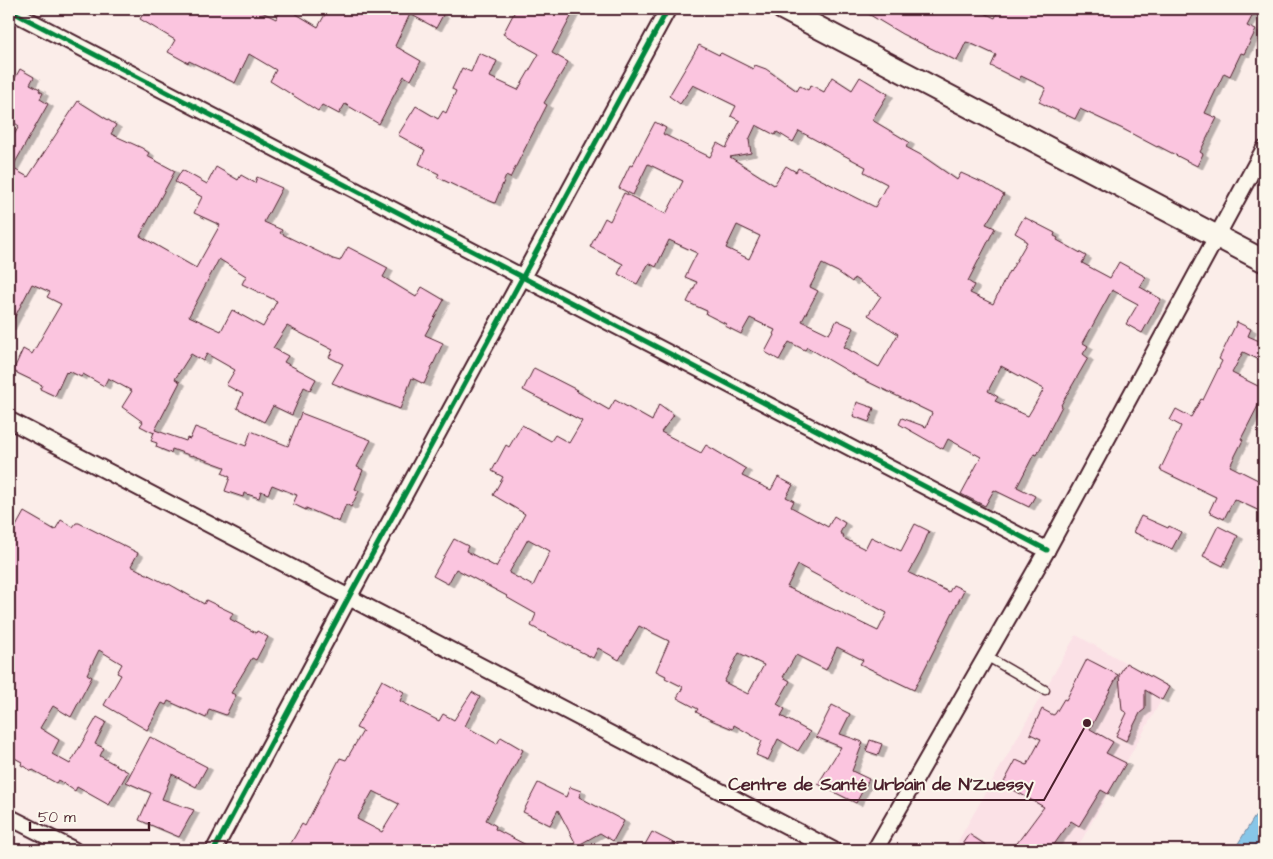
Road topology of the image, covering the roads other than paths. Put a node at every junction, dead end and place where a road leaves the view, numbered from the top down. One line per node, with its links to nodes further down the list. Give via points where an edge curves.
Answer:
1 (668, 9): 7 (street)
2 (784, 9): 5 (street)
3 (9, 10): 7 (street)
4 (1264, 149): 5 (street)
5 (1217, 236): 6 (street); 9 (street)
6 (1264, 261)
7 (523, 277): 9 (street); 10 (street)
8 (9, 420): 10 (street)
9 (1047, 550): 11 (street)
10 (349, 597): 15 (street); 16 (street)
11 (986, 656): 12 (lane); 17 (street)
12 (1044, 690)
13 (9, 817): 14 (street)
14 (74, 850)
15 (214, 850)
16 (832, 850)
17 (875, 850)

